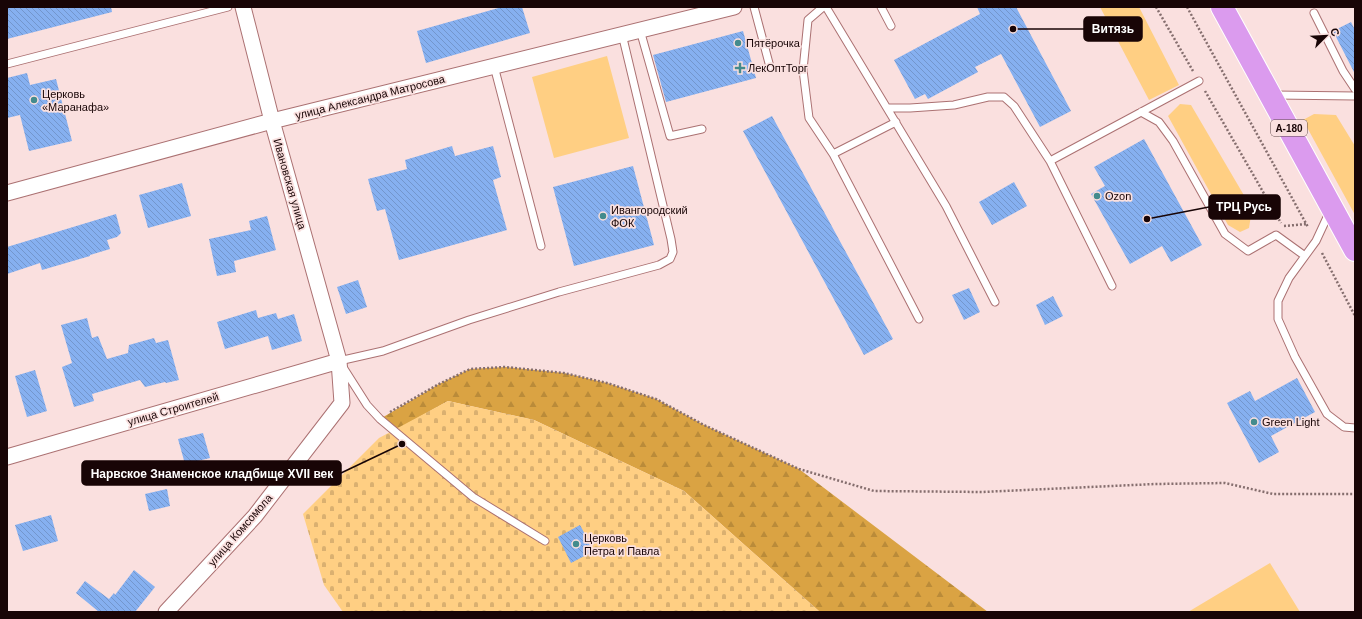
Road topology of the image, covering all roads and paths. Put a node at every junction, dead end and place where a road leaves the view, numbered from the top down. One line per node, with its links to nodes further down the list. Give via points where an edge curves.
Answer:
1 (228, 7): 15 (lane)
2 (243, 7): 24 (street, Ивановская улица)
3 (734, 7): 13 (street, улица Александра Матросова)
4 (754, 7): 17 (lane)
5 (823, 7): 27 (lane, via 808,20 803,70 809,118)
6 (826, 7): 22 (lane)
7 (881, 7): 12 (lane)
8 (1156, 7): 18 (path)
9 (1187, 7): 31 (path)
10 (1222, 7): 20 (highway, А-180)
11 (1314, 13): 19 (lane, via 1342,71)
12 (892, 26)
13 (640, 30): 14 (street, улица Александра Матросова); 26 (lane, via 670,136)
14 (622, 34): 16 (street, улица Александра Матросова); 40 (lane, via 671,239 673,252 670,259 659,265 558,292 469,320 384,351)
15 (7, 64)
16 (494, 66): 24 (street, улица Александра Матросова); 33 (lane)
17 (770, 67)
18 (1199, 81): 23 (lane); 31 (path, via 1283,226)
19 (1355, 89)
20 (1271, 95): 21 (lane); 30 (highway, А-180)
21 (1355, 96)
22 (888, 108): 25 (lane); 28 (lane, via 954,105 988,97 1004,97 1014,106)
23 (1141, 112): 28 (lane); 35 (lane, via 1159,122 1173,141 1225,234 1248,251 1276,235)
24 (272, 121): 29 (street, улица Александра Матросова); 40 (street, Ивановская улица)
25 (896, 122): 27 (lane); 37 (lane, via 946,206)
26 (702, 129)
27 (833, 154): 39 (lane)
28 (1050, 161): 36 (lane)
29 (7, 193)
30 (1332, 207): 32 (lane); 34 (highway, А-180)
31 (1306, 224): 32 (path)
32 (1316, 241): 35 (lane); 38 (path)
33 (541, 246)
34 (1355, 250)
35 (1306, 256): 42 (lane, via 1289,278 1278,301 1278,319 1295,357 1327,414 1344,427)
36 (1112, 286)
37 (995, 302)
38 (1355, 316)
39 (919, 319)
40 (339, 361): 41 (lane, via 367,405); 43 (street, улица Строителей); 46 (street, улица Комсомола, via 342,403 255,516)
41 (380, 419): 44 (path, via 470,369 505,367 564,373 607,383 656,400 799,469 874,492 982,492 1225,483 1273,494); 45 (lane, via 473,497)
42 (1355, 428)
43 (7, 457)
44 (1355, 494)
45 (544, 542)
46 (166, 612)

